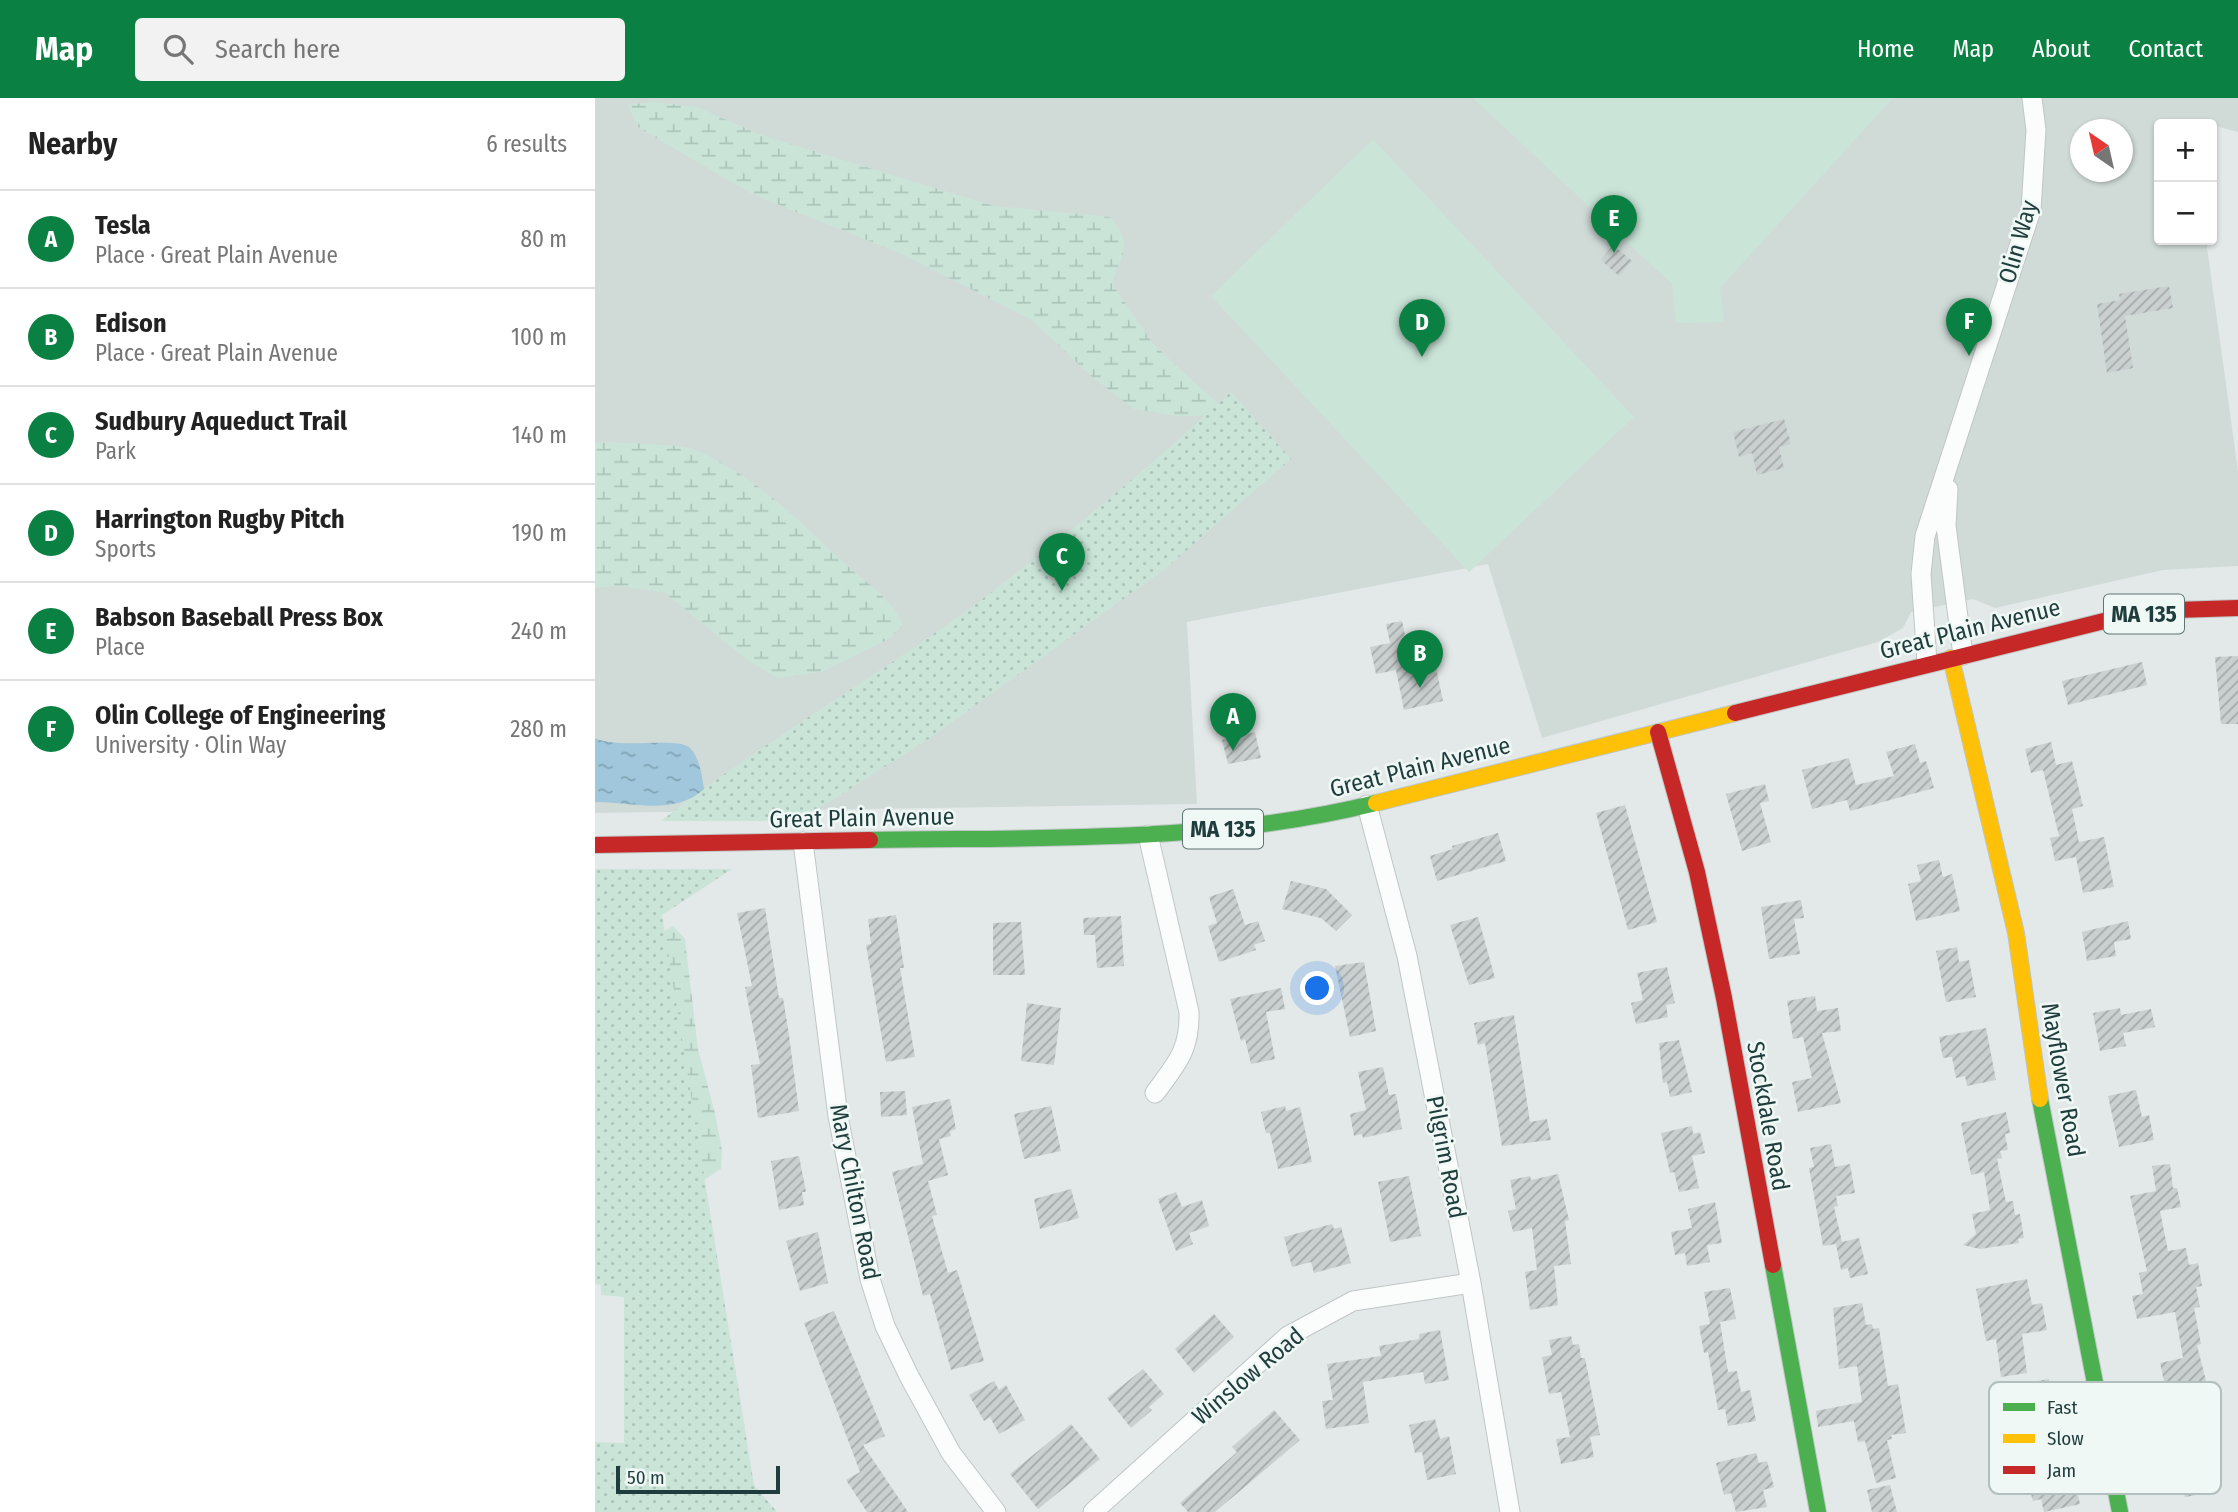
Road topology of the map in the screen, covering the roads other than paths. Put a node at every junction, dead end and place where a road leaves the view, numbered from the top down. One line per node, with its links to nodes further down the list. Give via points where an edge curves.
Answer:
1 (2032, 98): 2 (street, Olin Way, via 2036,130 2031,210)
2 (1950, 463): 4 (street, Olin Way, via 1946,526); 5 (street, Olin Way, via 1922,553)
3 (2238, 608): 4 (main road, Great Plain Avenue / MA 135, via 2119,618)
4 (1957, 656): 5 (main road, Great Plain Avenue / MA 135); 13 (main road, Mayflower Road, via 2016,933 2039,1094)
5 (1927, 663): 6 (main road, Great Plain Avenue / MA 135)
6 (1658, 732): 7 (main road, Great Plain Avenue / MA 135); 18 (main road, Stockdale Road, via 1697,872 1724,998)
7 (1367, 805): 8 (main road, Great Plain Avenue / MA 135, via 1259,825); 12 (street, Pilgrim Road, via 1407,956)
8 (1148, 835): 9 (main road, Great Plain Avenue / MA 135); 11 (street, via 1189,1012 1190,1038)
9 (803, 842): 10 (main road, Great Plain Avenue / MA 135); 15 (street, Mary Chilton Road, via 838,1116 870,1279 885,1326 909,1376 951,1453)
10 (595, 845)
11 (1155, 1093)
12 (1471, 1283): 16 (street, Winslow Road, via 1353,1301 1288,1336); 17 (street, Pilgrim Road)
13 (2095, 1382)
14 (2117, 1494): 19 (main road, Mayflower Road)
15 (996, 1512)
16 (1093, 1512)
17 (1510, 1512)
18 (1818, 1512)
19 (2120, 1512)

